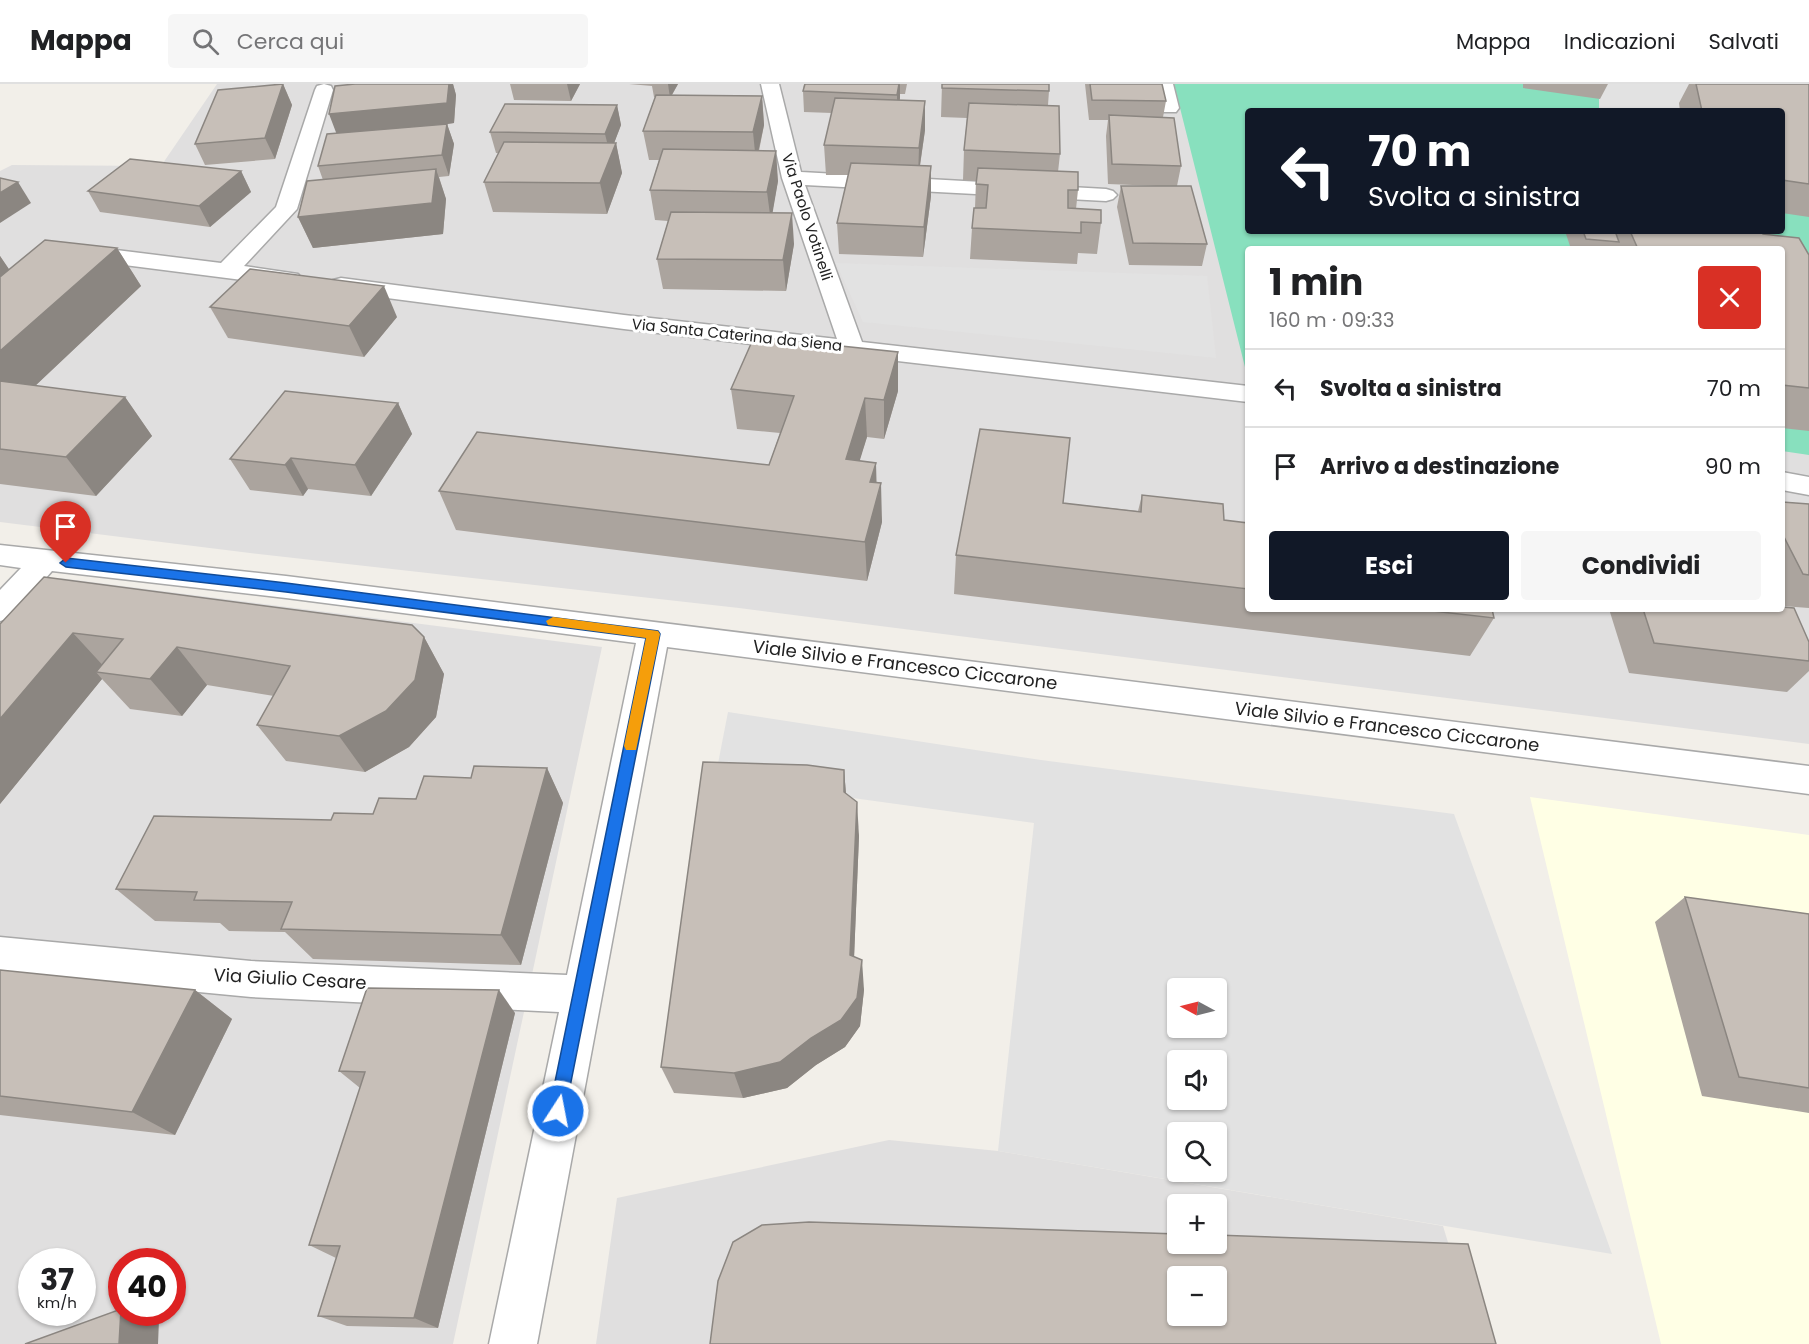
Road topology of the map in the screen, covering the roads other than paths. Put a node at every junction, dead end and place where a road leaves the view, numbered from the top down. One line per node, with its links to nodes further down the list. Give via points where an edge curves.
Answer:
1 (770, 84): 5 (street, Via Paolo Votinelli)
2 (1164, 84): 4 (street)
3 (324, 90): 8 (street, via 286,209)
4 (1169, 108)
5 (792, 178): 6 (street); 9 (street, Via Paolo Votinelli)
6 (1106, 195)
7 (61, 264): 8 (street, Via Santa Caterina da Siena, via 92,254)
8 (227, 271): 9 (street, Via Santa Caterina da Siena)
9 (852, 348): 10 (street, Via Santa Caterina da Siena)
10 (1245, 393)
11 (1785, 482): 12 (street)
12 (1809, 486)
13 (0, 555): 14 (street, Viale Silvio e Francesco Ciccarone)
14 (45, 560): 15 (street, Viale Silvio e Francesco Ciccarone); 17 (street)
15 (88, 565): 16 (street); 18 (street, Viale Silvio e Francesco Ciccarone)
16 (66, 592)
17 (0, 610)
18 (654, 634): 19 (street, Viale Silvio e Francesco Ciccarone); 21 (street)
19 (1809, 780)
20 (0, 955): 21 (street, Via Giulio Cesare, via 251,979)
21 (581, 994): 22 (street)
22 (513, 1344)

